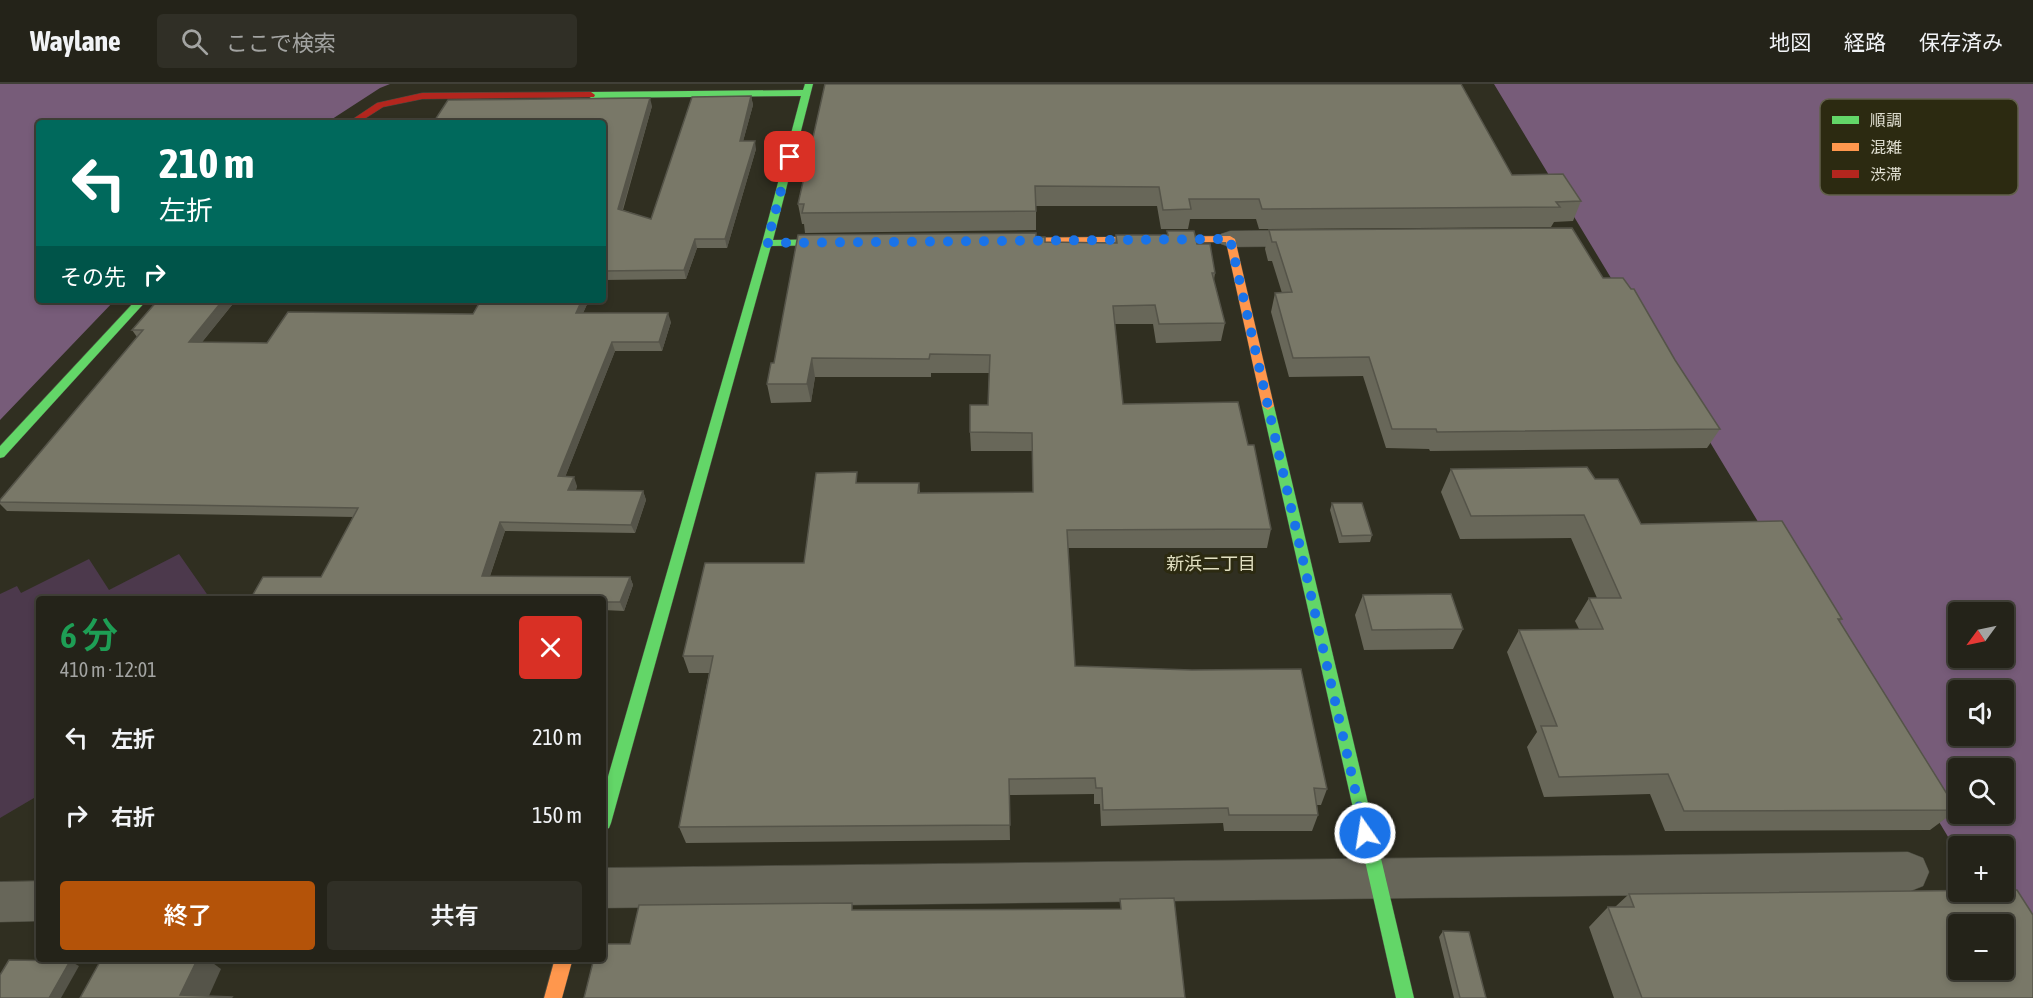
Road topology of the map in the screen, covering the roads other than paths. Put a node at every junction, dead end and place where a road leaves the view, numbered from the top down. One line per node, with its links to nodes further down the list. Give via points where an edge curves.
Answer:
1 (808, 88): 2 (street, via 422,96 380,105); 7 (street)
2 (357, 120)
3 (1334, 238): 4 (street)
4 (1230, 239): 5 (street); 12 (street)
5 (981, 241)
6 (850, 242): 7 (street)
7 (767, 243): 10 (street)
8 (139, 303): 9 (street)
9 (0, 454)
10 (606, 812)
11 (1908, 872): 12 (street)
12 (1376, 879): 13 (street); 18 (street)
13 (606, 888)
14 (36, 901): 15 (street)
15 (0, 902)
16 (563, 962): 17 (street)
17 (553, 998)
18 (1405, 998)

